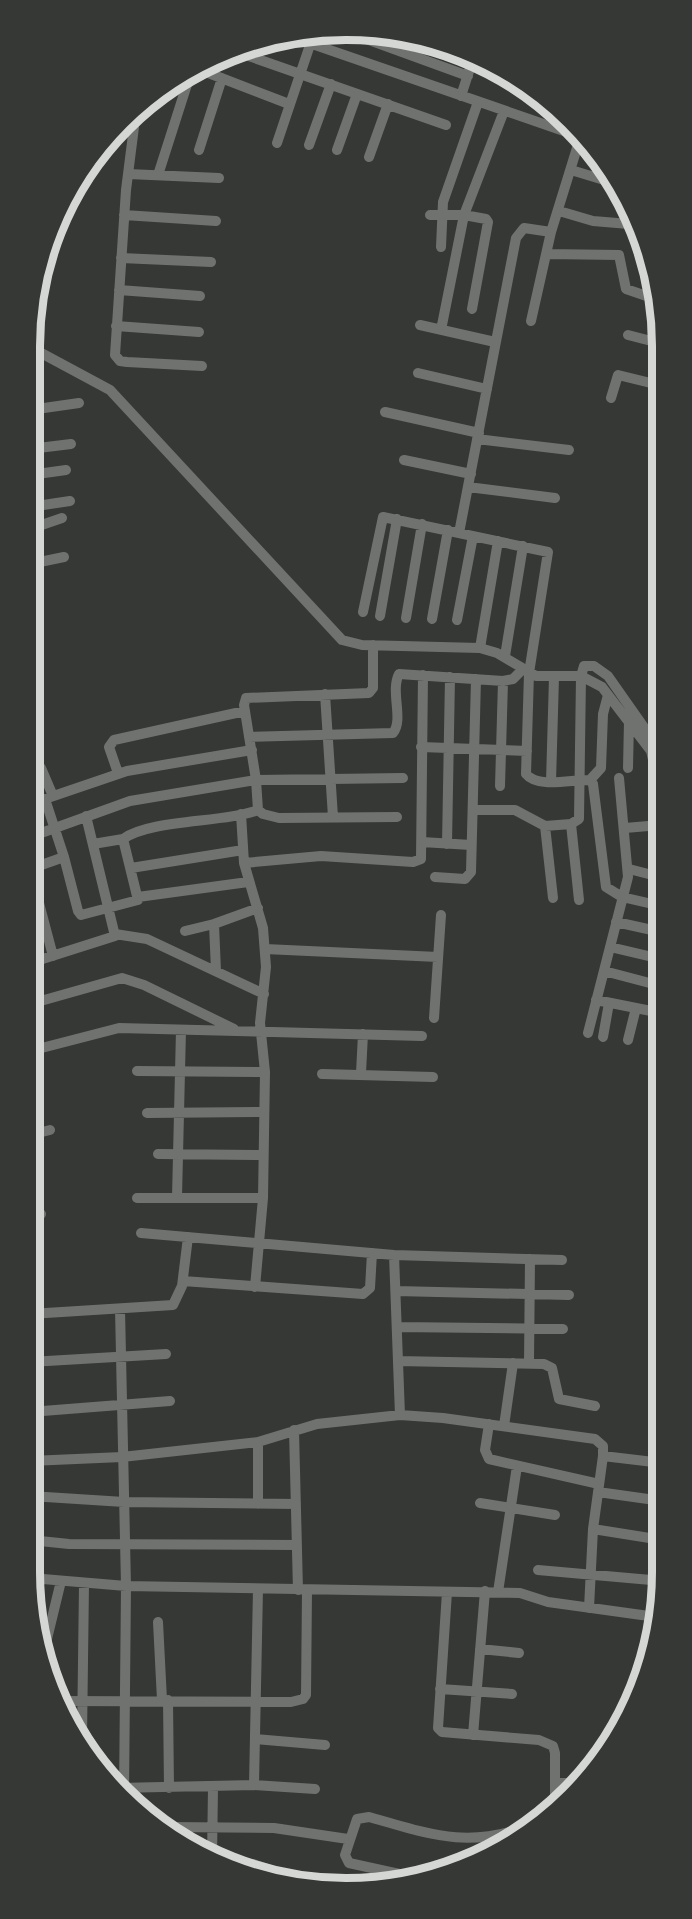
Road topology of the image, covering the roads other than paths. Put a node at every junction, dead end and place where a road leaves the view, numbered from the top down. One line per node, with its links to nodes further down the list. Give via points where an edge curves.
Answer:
1 (319, 42): 13 (street)
2 (374, 42): 8 (street)
3 (311, 43): 7 (street)
4 (250, 56): 7 (street)
5 (470, 67): 8 (street)
6 (209, 73): 9 (street)
7 (300, 73): 10 (street); 15 (street)
8 (468, 76): 13 (street)
9 (222, 78): 15 (street); 24 (street)
10 (331, 84): 12 (street); 22 (street)
11 (186, 86): 29 (street)
12 (357, 94): 16 (street); 25 (street)
13 (461, 96): 14 (street)
14 (478, 102): 17 (street); 33 (street)
15 (289, 104): 21 (street)
16 (388, 104): 18 (street); 26 (street)
17 (504, 111): 20 (street); 36 (street)
18 (446, 125)
19 (134, 126): 28 (street)
20 (562, 130)
21 (277, 143)
22 (309, 145)
23 (578, 148): 27 (street)
24 (199, 150)
25 (337, 150)
26 (369, 156)
27 (571, 170): 31 (street); 32 (street)
28 (128, 174): 29 (street); 34 (street)
29 (158, 175): 30 (street)
30 (219, 178)
31 (602, 179)
32 (559, 211): 38 (street, via 593,221); 39 (street)
33 (441, 214): 35 (street); 36 (street); 40 (street)
34 (124, 215): 37 (street); 42 (street)
35 (430, 215)
36 (464, 216): 47 (street, via 488,222); 51 (street)
37 (216, 221)
38 (626, 224)
39 (551, 232): 41 (street); 55 (street, via 530,228 520,231)
40 (441, 247)
41 (546, 254): 46 (street, via 619,255 626,289); 48 (street)
42 (121, 258): 43 (street); 44 (street)
43 (211, 262)
44 (119, 290): 45 (street); 50 (street)
45 (200, 296)
46 (648, 296)
47 (472, 309)
48 (531, 321)
49 (420, 325): 51 (street)
50 (116, 326): 52 (street); 57 (street, via 115,355 120,361)
51 (441, 330): 55 (street)
52 (199, 333)
53 (628, 335): 54 (street)
54 (652, 341)
55 (495, 342): 60 (street)
56 (40, 352): 92 (street, via 110,390 336,635 351,643)
57 (202, 366)
58 (417, 373): 60 (street)
59 (652, 383): 61 (street, via 618,375)
60 (487, 389): 65 (street)
61 (612, 399)
62 (79, 403): 63 (street)
63 (40, 409)
64 (385, 412): 65 (street)
65 (478, 436): 68 (street); 72 (street)
66 (71, 444): 67 (street)
67 (40, 448)
68 (569, 450)
69 (404, 460): 72 (street)
70 (66, 470): 71 (street)
71 (40, 474)
72 (471, 474): 73 (street)
73 (468, 487): 74 (street); 81 (street)
74 (555, 498)
75 (70, 501): 76 (street)
76 (40, 506)
77 (62, 518): 80 (street)
78 (397, 519): 79 (street); 87 (street, via 381,518); 88 (street)
79 (422, 524): 81 (street); 89 (street)
80 (40, 526)
81 (454, 531): 82 (street); 90 (street)
82 (473, 536): 83 (street); 91 (street)
83 (498, 541): 84 (street); 93 (street)
84 (523, 546): 94 (street); 95 (street, via 549,554)
85 (64, 557): 86 (street)
86 (40, 562)
87 (363, 612)
88 (380, 616)
89 (406, 618)
90 (432, 619)
91 (457, 620)
92 (373, 645): 93 (street); 102 (street, via 372,691)
93 (480, 648): 94 (street)
94 (505, 656): 95 (street)
95 (526, 671): 99 (street); 101 (street); 114 (street)
96 (423, 675): 98 (street); 106 (street, via 403,673 397,678 395,731); 109 (street)
97 (581, 676): 99 (street); 103 (street); 108 (street, via 582,669 588,666 608,676); 124 (street)
98 (450, 677): 100 (street); 110 (street)
99 (554, 677): 125 (street)
100 (477, 679): 101 (street); 111 (street)
101 (503, 681): 113 (street)
102 (325, 694): 104 (street, via 250,696 244,701); 106 (street)
103 (608, 694): 105 (street); 123 (street, via 603,714 601,768)
104 (245, 711): 107 (street); 118 (street, via 114,740 109,747)
105 (629, 722): 115 (street); 117 (street)
106 (328, 734): 107 (street); 119 (street)
107 (249, 737): 112 (street)
108 (652, 739)
109 (421, 747): 110 (street); 142 (street)
110 (448, 748): 111 (street); 144 (street)
111 (474, 749): 113 (street); 130 (street)
112 (252, 750): 118 (street); 122 (street)
113 (500, 750): 114 (street); 126 (street)
114 (527, 751): 125 (street, via 528,777)
115 (652, 755)
116 (40, 768): 127 (street)
117 (628, 768)
118 (118, 773): 127 (street)
119 (331, 778): 120 (street); 122 (street); 133 (street)
120 (403, 778)
121 (619, 778): 139 (street)
122 (256, 780): 129 (street); 132 (street, via 130,801)
123 (590, 780): 124 (street); 156 (street, via 604,882 610,891)
124 (578, 781): 125 (street); 135 (street, via 579,816)
125 (551, 782)
126 (500, 786)
127 (49, 797): 128 (street); 138 (street)
128 (40, 800)
129 (258, 810): 131 (street); 133 (street, via 279,818)
130 (473, 810): 136 (street, via 515,810); 145 (street)
131 (241, 814): 141 (street, via 160,828); 146 (street)
132 (86, 816): 138 (street); 143 (street)
133 (333, 817): 134 (street)
134 (397, 817)
135 (571, 824): 136 (street); 158 (street)
136 (545, 825): 157 (street)
137 (652, 826): 139 (street)
138 (54, 828): 140 (street); 147 (street)
139 (625, 828): 151 (street)
140 (40, 833)
141 (123, 839): 143 (street); 150 (street)
142 (422, 842): 144 (street); 148 (street, via 421,860 413,862 321,856)
143 (93, 844): 162 (street)
144 (447, 844): 145 (street)
145 (471, 845): 153 (street, via 468,878)
146 (243, 850): 148 (street); 150 (street)
147 (64, 856): 149 (street); 162 (street, via 79,914)
148 (244, 863): 154 (street)
149 (40, 865)
150 (131, 868): 155 (street)
151 (629, 869): 152 (street); 156 (street)
152 (652, 875)
153 (435, 878)
154 (248, 882): 155 (street); 160 (street)
155 (138, 897): 162 (street, via 135,903)
156 (622, 897): 159 (street); 164 (street)
157 (553, 898)
158 (579, 900)
159 (652, 904)
160 (258, 908): 165 (street); 172 (street)
161 (40, 909): 166 (street)
162 (109, 909): 170 (street)
163 (441, 915): 174 (street)
164 (616, 922): 168 (street); 171 (street)
165 (214, 924): 169 (street); 177 (street)
166 (45, 929): 167 (street); 173 (street)
167 (40, 930)
168 (652, 930)
169 (185, 931)
170 (115, 934): 173 (street, via 111,940); 177 (street, via 147,939)
171 (610, 947): 175 (street); 178 (street)
172 (265, 949): 174 (street); 180 (street)
173 (52, 956): 176 (street)
174 (438, 957): 186 (street)
175 (652, 957)
176 (40, 960)
177 (216, 971): 180 (street)
178 (604, 971): 179 (street); 181 (street)
179 (652, 984)
180 (264, 998): 189 (street)
181 (596, 1000): 183 (street); 190 (street)
182 (40, 1001): 188 (street, via 122,978)
183 (609, 1003): 184 (street); 193 (street)
184 (636, 1008): 185 (street); 194 (street)
185 (652, 1011)
186 (434, 1018)
187 (181, 1030): 188 (street); 195 (street, via 105,1030); 197 (street)
188 (237, 1030): 189 (street)
189 (261, 1031): 191 (street); 198 (street)
190 (588, 1033)
191 (363, 1034): 192 (street); 199 (street)
192 (422, 1036)
193 (603, 1037)
194 (628, 1040)
195 (40, 1048)
196 (137, 1071): 197 (street)
197 (180, 1071): 198 (street); 204 (street)
198 (265, 1072): 202 (street)
199 (361, 1073): 200 (street); 201 (street)
200 (322, 1074)
201 (433, 1077)
202 (264, 1112): 204 (street); 209 (street)
203 (147, 1113): 204 (street)
204 (179, 1113): 208 (street)
205 (50, 1130): 206 (street)
206 (40, 1132)
207 (158, 1154): 208 (street)
208 (178, 1154): 209 (street); 210 (street)
209 (263, 1155): 212 (street)
210 (177, 1197): 211 (street); 212 (street)
211 (137, 1198)
212 (262, 1198): 215 (street)
213 (141, 1233): 214 (street)
214 (188, 1237): 215 (street); 220 (street)
215 (258, 1244): 216 (street); 221 (street)
216 (372, 1253): 217 (street); 221 (street, via 370,1287 366,1293)
217 (394, 1255): 218 (street); 222 (street)
218 (530, 1259): 219 (street); 223 (street)
219 (562, 1260)
220 (181, 1287): 221 (street); 225 (street, via 173,1305 167,1308)
221 (255, 1287)
222 (396, 1291): 223 (street); 227 (street)
223 (529, 1294): 224 (street); 228 (street)
224 (569, 1295)
225 (120, 1309): 226 (street); 231 (street)
226 (40, 1313)
227 (397, 1327): 228 (street); 235 (street)
228 (529, 1328): 229 (street); 234 (street)
229 (563, 1329)
230 (166, 1354): 231 (street)
231 (121, 1357): 232 (street); 237 (street)
232 (40, 1361)
233 (513, 1363): 234 (street); 235 (street); 242 (street)
234 (529, 1363): 238 (street, via 552,1368 559,1399)
235 (399, 1370): 240 (street)
236 (170, 1401): 237 (street)
237 (121, 1406): 239 (street); 246 (street)
238 (595, 1406)
239 (40, 1411)
240 (400, 1415): 241 (street); 243 (street)
241 (489, 1424): 242 (street); 249 (street, via 486,1455)
242 (504, 1426): 245 (street, via 595,1439 600,1441)
243 (294, 1430): 244 (street); 256 (street)
244 (258, 1442): 246 (street); 255 (street)
245 (603, 1456): 248 (street); 250 (street)
246 (122, 1457): 247 (street); 253 (street)
247 (40, 1461)
248 (652, 1462)
249 (517, 1466): 250 (street); 257 (street)
250 (599, 1488): 252 (street); 259 (street)
251 (40, 1497): 253 (street)
252 (652, 1499)
253 (124, 1502): 255 (street); 262 (street)
254 (480, 1503): 257 (street)
255 (258, 1504): 256 (street)
256 (296, 1504): 263 (street)
257 (511, 1508): 258 (street); 275 (street)
258 (555, 1515)
259 (593, 1529): 260 (street); 265 (street)
260 (652, 1538)
261 (40, 1541): 262 (street)
262 (125, 1545): 263 (street); 270 (street)
263 (297, 1545): 272 (street)
264 (538, 1570): 265 (street)
265 (590, 1575): 267 (street); 276 (street)
266 (40, 1579): 268 (street)
267 (651, 1580)
268 (61, 1581): 269 (street); 279 (street)
269 (84, 1584): 270 (street); 287 (street)
270 (126, 1586): 271 (street); 288 (street)
271 (258, 1589): 272 (street); 289 (street)
272 (302, 1590): 273 (street); 289 (street, via 306,1695 291,1702)
273 (447, 1592): 274 (street); 282 (street)
274 (485, 1592): 275 (street); 280 (street)
275 (498, 1592): 276 (street)
276 (589, 1608): 277 (street)
277 (649, 1616)
278 (158, 1622): 285 (street)
279 (47, 1638)
280 (480, 1649): 281 (street); 283 (street)
281 (519, 1653)
282 (440, 1689): 283 (street); 291 (street, via 439,1730)
283 (477, 1692): 284 (street); 291 (street)
284 (512, 1694)
285 (165, 1700): 288 (street); 289 (street); 299 (street)
286 (69, 1701): 287 (street)
287 (82, 1701): 288 (street); 290 (street)
288 (125, 1701): 294 (street)
289 (256, 1701): 292 (street)
290 (82, 1728)
291 (473, 1735): 295 (street, via 552,1746)
292 (255, 1739): 293 (street); 297 (street)
293 (325, 1745)
294 (122, 1781)
295 (556, 1783): 296 (street); 302 (street)
296 (568, 1783)
297 (254, 1785): 298 (street); 300 (street)
298 (213, 1787): 299 (street); 303 (street)
299 (169, 1788): 301 (street)
300 (315, 1789)
301 (131, 1790)
302 (555, 1795)
303 (212, 1826): 304 (street); 306 (street, via 274,1828); 307 (street)
304 (176, 1827)
305 (505, 1834): 306 (street, via 454,1839 362,1816)
306 (348, 1839): 308 (street, via 345,1855 349,1863)
307 (212, 1847)
308 (399, 1874)

